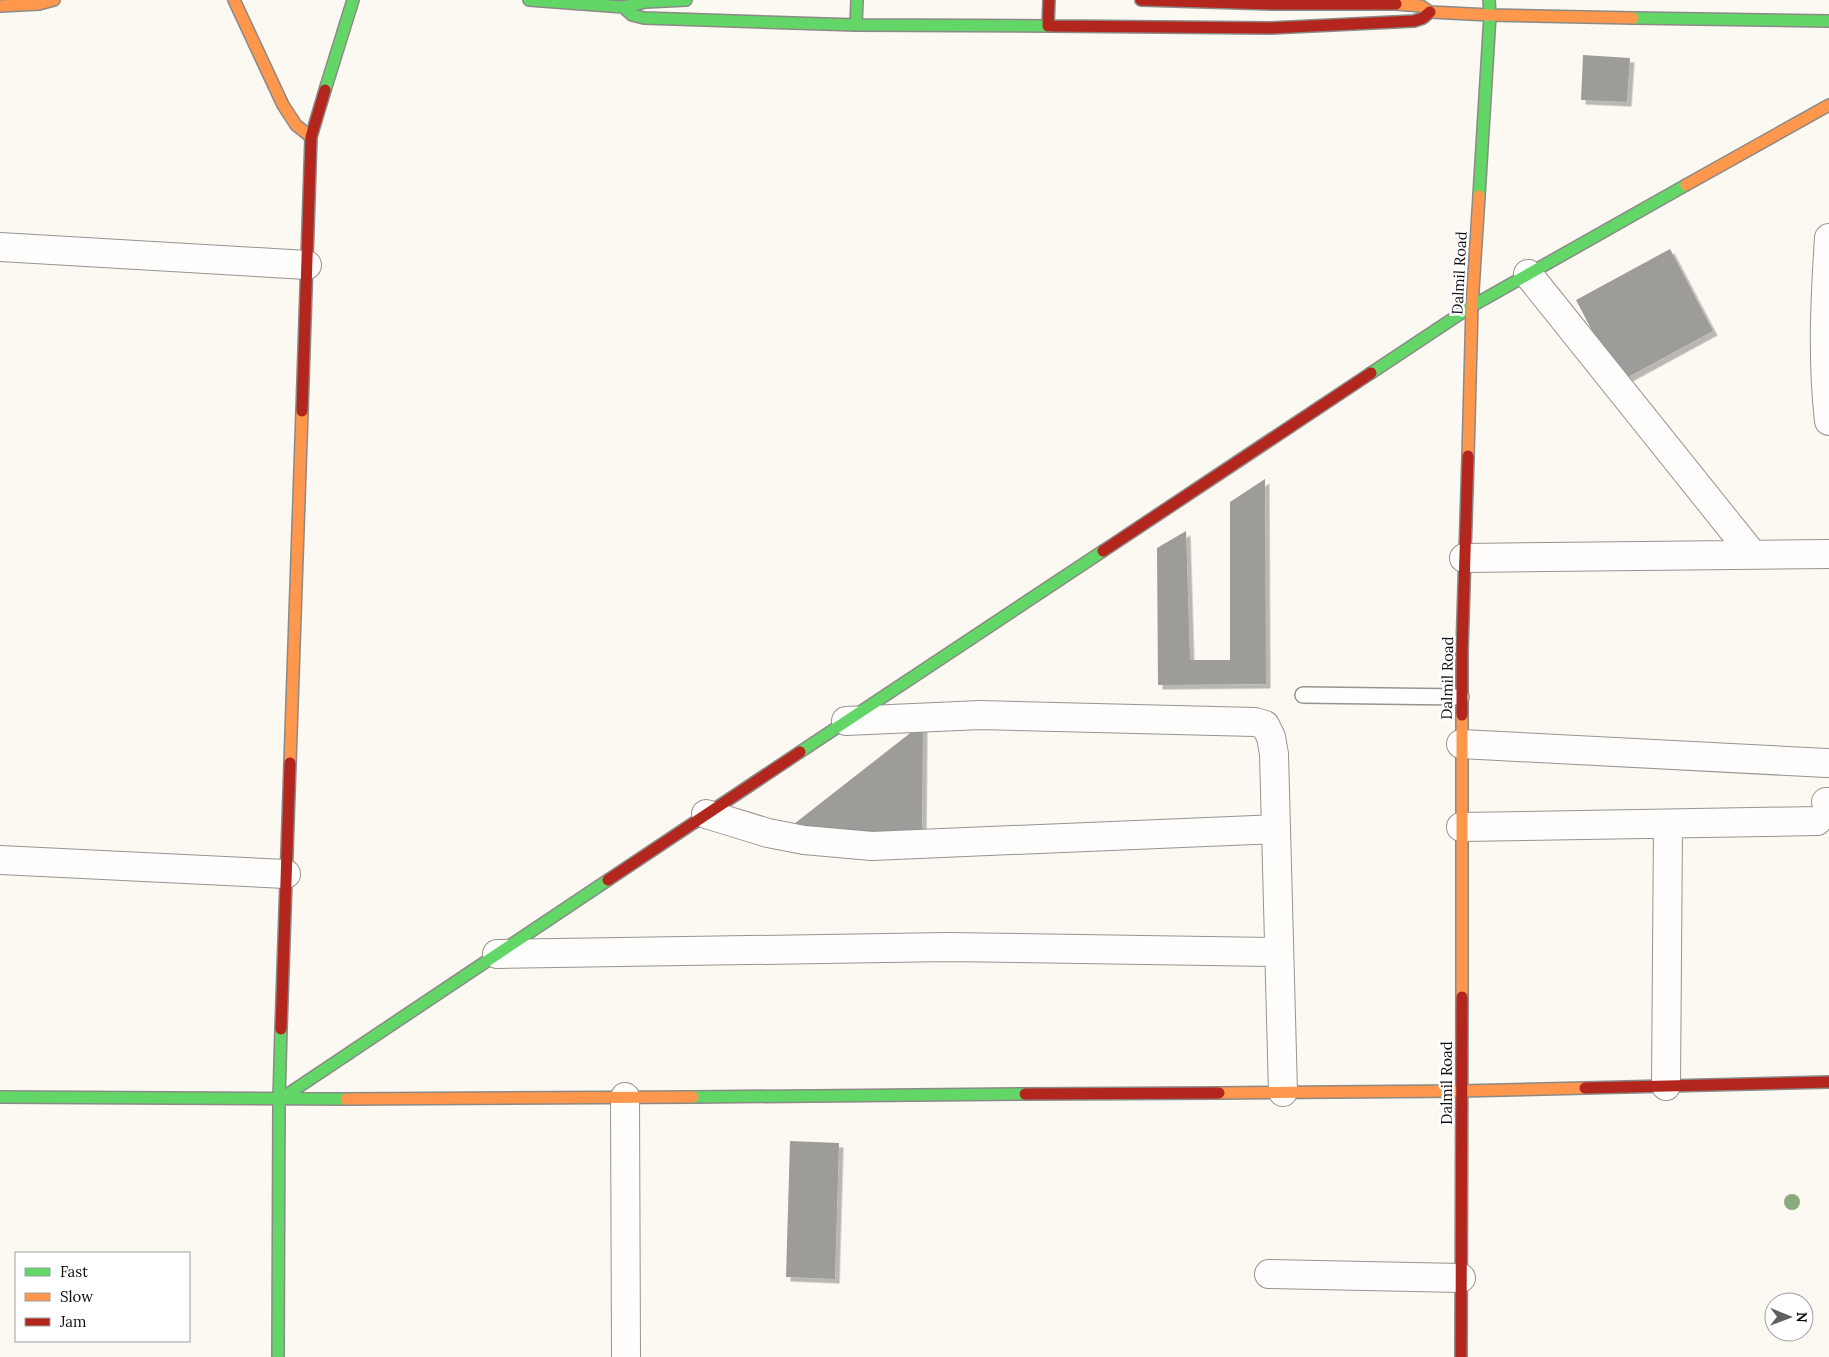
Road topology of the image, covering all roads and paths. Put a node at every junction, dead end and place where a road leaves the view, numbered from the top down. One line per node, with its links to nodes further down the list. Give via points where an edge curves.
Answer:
1 (54, 0): 10 (main road)
2 (234, 0): 19 (main road, via 283,105 296,125)
3 (353, 0): 19 (main road)
4 (529, 0): 11 (main road)
5 (686, 0): 11 (main road, via 647,1)
6 (857, 0): 16 (main road)
7 (1049, 0): 17 (main road)
8 (1141, 0): 13 (main road)
9 (1489, 0): 14 (main road, Dalmil Road)
10 (0, 6)
11 (623, 7): 16 (main road, via 632,15 644,18)
12 (1430, 12): 13 (main road, via 1410,4); 13 (main road, via 1414,21); 14 (main road)
13 (1271, 16): 17 (main road)
14 (1490, 16): 15 (main road); 24 (main road, Dalmil Road)
15 (1829, 20)
16 (856, 25): 17 (main road)
17 (1048, 26)
18 (1829, 106): 23 (main road)
19 (311, 137): 22 (main road)
20 (1829, 238): 25 (street, via 1824,300)
21 (0, 247): 22 (street)
22 (307, 265): 41 (main road)
23 (1528, 274): 24 (main road); 27 (street)
24 (1472, 306): 29 (main road, Dalmil Road); 32 (main road)
25 (1826, 346): 26 (street)
26 (1829, 421)
27 (1753, 554): 28 (street); 29 (street)
28 (1829, 554)
29 (1464, 558): 31 (main road, Dalmil Road)
30 (1303, 695): 31 (lane)
31 (1461, 697): 33 (main road, Dalmil Road)
32 (846, 721): 36 (main road); 38 (street, via 981,715 1255,722 1265,725 1271,737)
33 (1461, 744): 34 (street); 39 (main road, Dalmil Road)
34 (1826, 762)
35 (1824, 808): 37 (street)
36 (706, 814): 38 (street, via 804,840 872,846); 43 (main road)
37 (1668, 824): 39 (street); 45 (street)
38 (1276, 828): 42 (street)
39 (1461, 828): 46 (main road, Dalmil Road)
40 (0, 860): 41 (street)
41 (286, 874): 50 (main road)
42 (1280, 952): 43 (street, via 948,947); 47 (street)
43 (497, 954): 50 (main road)
44 (1829, 1082): 45 (main road)
45 (1666, 1086): 46 (main road)
46 (1460, 1091): 47 (main road); 52 (main road, Dalmil Road)
47 (1283, 1092): 49 (main road)
48 (0, 1096): 50 (main road)
49 (625, 1097): 50 (main road); 54 (street)
50 (279, 1100): 53 (main road)
51 (1269, 1274): 52 (street)
52 (1461, 1278): 55 (main road, Dalmil Road)
53 (278, 1357)
54 (626, 1357)
55 (1462, 1357)

